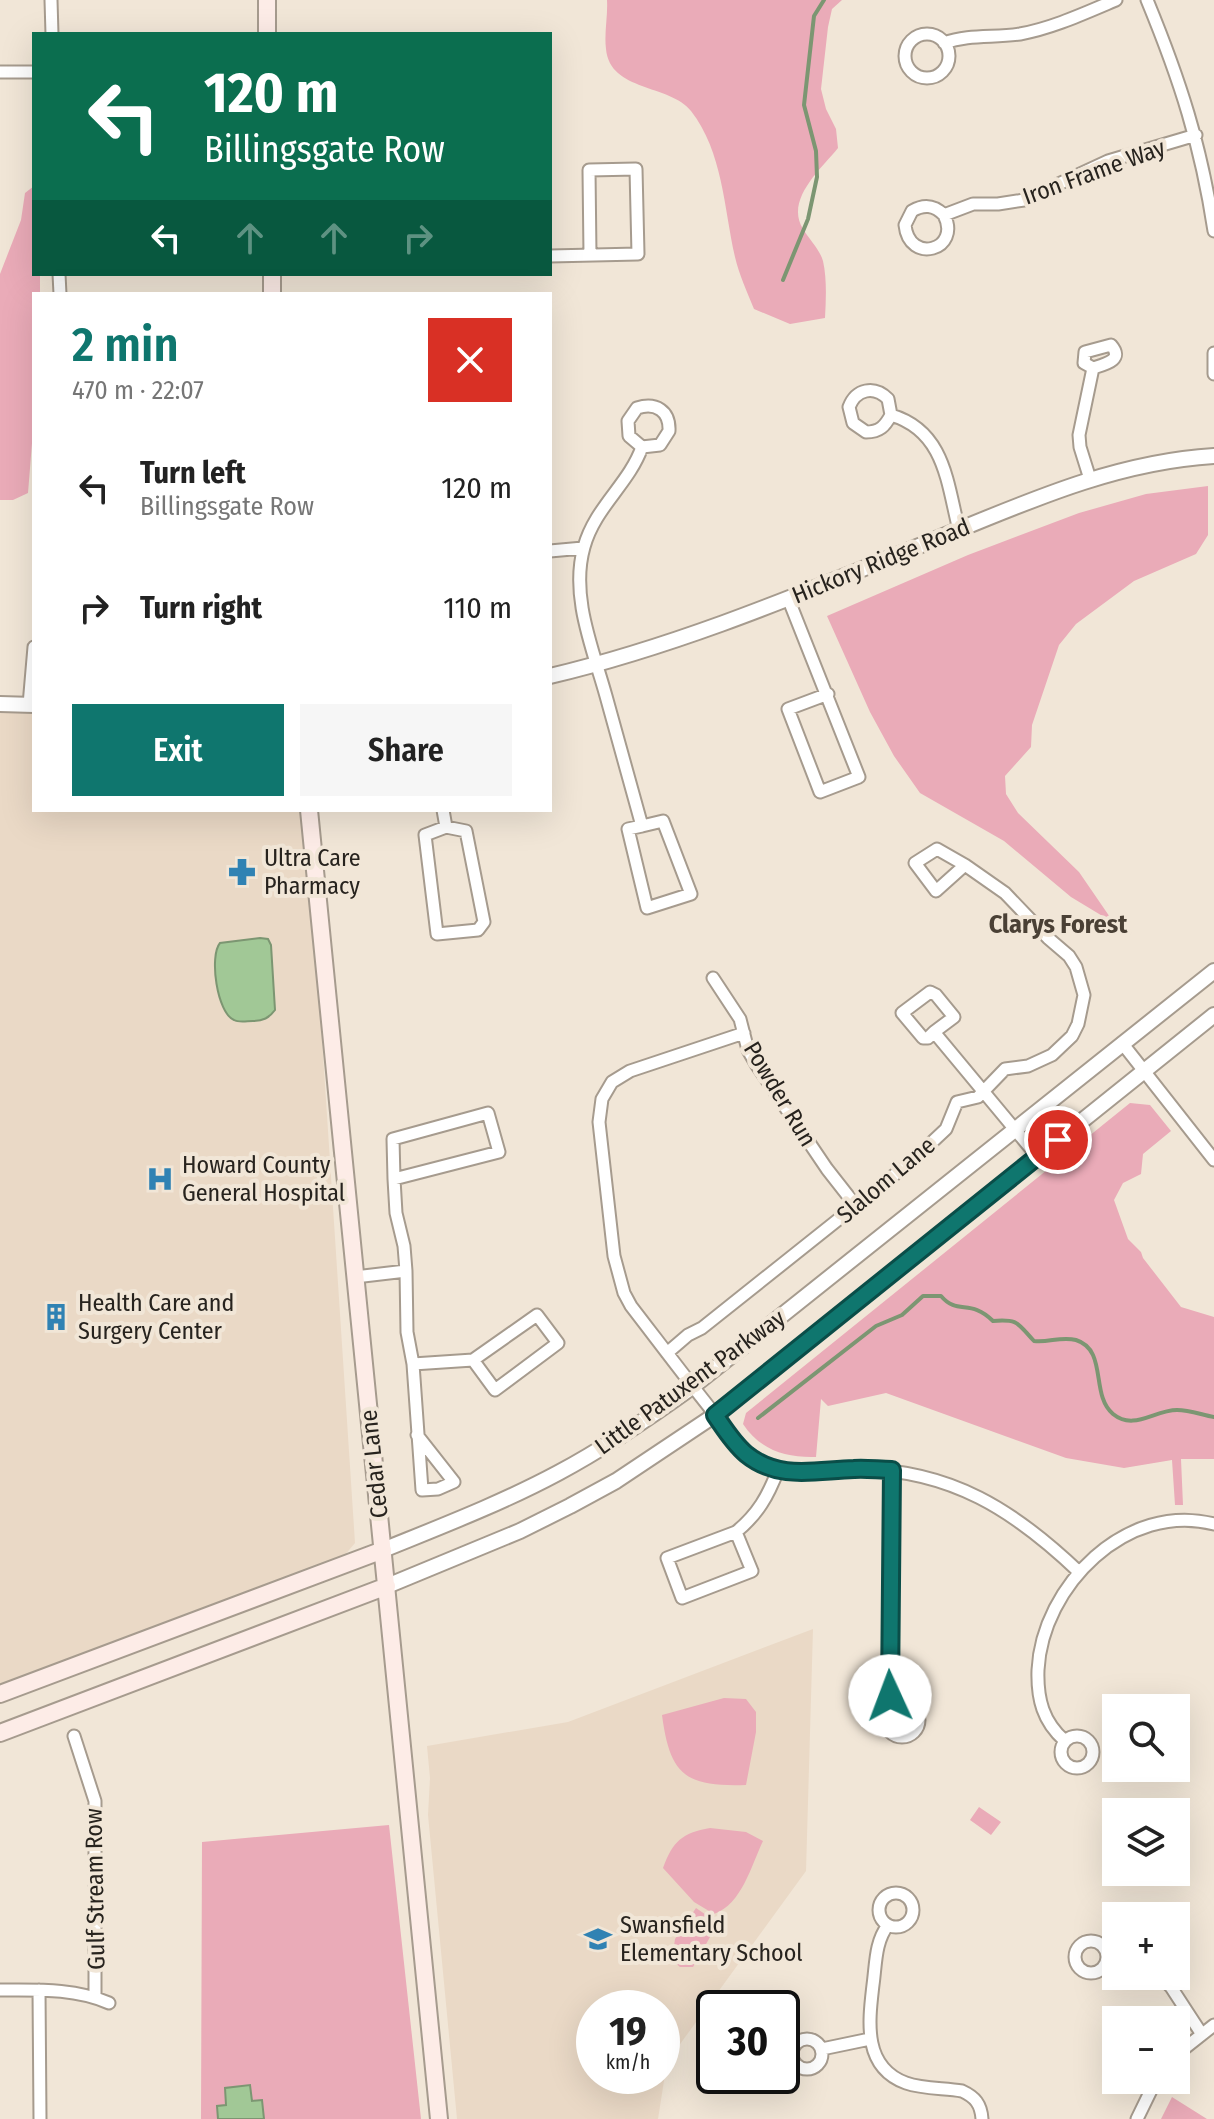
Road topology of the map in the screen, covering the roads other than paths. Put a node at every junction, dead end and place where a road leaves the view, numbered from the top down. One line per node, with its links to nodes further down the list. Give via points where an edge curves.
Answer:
1 (51, 0): 5 (street)
2 (267, 0): 6 (main road)
3 (1116, 0): 7 (street, via 1020,34)
4 (1147, 0): 10 (street)
5 (52, 32)
6 (267, 32)
7 (944, 43)
8 (0, 72): 9 (street)
9 (32, 72)
10 (1196, 135): 11 (street, Iron Frame Way, via 1108,161 1024,200 973,204); 12 (street)
11 (944, 215)
12 (1214, 231)
13 (590, 255): 13 (street, via 589,170 636,169 638,254); 14 (street)
14 (552, 256)
15 (1214, 353): 17 (street)
16 (1093, 368): 21 (street, via 1079,435)
17 (1214, 374)
18 (891, 415): 22 (street, via 908,420 936,449)
19 (642, 447): 23 (street)
20 (1214, 456): 21 (street, Hickory Ridge Road, via 1176,458)
21 (1090, 479): 22 (street, Hickory Ridge Road)
22 (959, 530): 25 (street, Hickory Ridge Road)
23 (583, 548): 24 (street); 26 (street, via 580,599)
24 (552, 551)
25 (788, 598): 26 (street, Hickory Ridge Road); 28 (street)
26 (597, 665): 27 (street, Hickory Ridge Road); 33 (street)
27 (552, 676)
28 (828, 694): 28 (street, via 788,709 820,792 859,777)
29 (0, 704): 30 (street)
30 (32, 705)
31 (309, 812): 50 (main road, Cedar Lane)
32 (443, 812): 34 (street)
33 (642, 826): 33 (street, via 663,821 691,894 647,908 628,829)
34 (446, 827): 34 (street, via 425,835 437,934 478,930 484,922 466,831)
35 (965, 865): 43 (street, Slalom Lane, via 1005,893 1069,956 1084,995 1078,1024 1063,1046 1040,1062 999,1072)
36 (1214, 971): 41 (street, Little Patuxent Parkway)
37 (713, 978): 40 (street, Powder Run)
38 (1214, 1015): 42 (street, Little Patuxent Parkway)
39 (934, 1032): 39 (street, via 954,1017 930,992 902,1013 923,1038); 43 (street)
40 (744, 1033): 48 (street, Powder Run, via 756,1064); 51 (street, via 630,1071 612,1082 602,1099 599,1122 618,1276 631,1306)
41 (1122, 1043): 42 (street); 44 (street, Little Patuxent Parkway)
42 (1144, 1073): 45 (street, Little Patuxent Parkway); 46 (street)
43 (984, 1092): 44 (street); 48 (street, Slalom Lane, via 957,1102 946,1129)
44 (1014, 1130): 45 (street); 54 (street, Little Patuxent Parkway)
45 (1037, 1156): 55 (street, Little Patuxent Parkway)
46 (1214, 1160)
47 (394, 1179): 47 (street, via 499,1152 488,1113 393,1139); 49 (street)
48 (856, 1206): 51 (street, Slalom Lane)
49 (406, 1271): 50 (street); 53 (street)
50 (355, 1277): 61 (main road, Cedar Lane)
51 (667, 1353): 54 (street)
52 (473, 1360): 52 (street, via 495,1390 558,1343 537,1315); 53 (street)
53 (413, 1364): 56 (street)
54 (692, 1387): 55 (street); 61 (street, Little Patuxent Parkway, via 557,1474)
55 (715, 1415): 57 (street, via 748,1455); 63 (street, Little Patuxent Parkway, via 570,1506)
56 (417, 1435): 56 (street, via 422,1490 454,1482)
57 (778, 1470): 58 (street); 60 (street, via 764,1502)
58 (892, 1470): 62 (street, via 939,1480 986,1499 1034,1531); 65 (street, via 889,1683)
59 (1214, 1524): 62 (street, via 1187,1520 1150,1526 1109,1545)
60 (736, 1532): 60 (street, via 752,1571 682,1598 667,1558)
61 (383, 1550): 63 (main road, Cedar Lane); 64 (main road, Little Patuxent Parkway)
62 (1079, 1572): 68 (street, via 1052,1613 1039,1658 1045,1718)
63 (387, 1586): 66 (main road, Little Patuxent Parkway); 82 (main road, Cedar Lane)
64 (0, 1694)
65 (894, 1705)
66 (0, 1733)
67 (74, 1736): 73 (street, Gulf Stream Row, via 95,1801)
68 (1065, 1741)
69 (888, 1925): 77 (street, via 878,1944)
70 (0, 1990): 71 (street)
71 (39, 1990): 73 (street); 81 (street)
72 (1173, 1990): 76 (street)
73 (95, 1997): 74 (street)
74 (109, 2003)
75 (1214, 2025): 76 (street)
76 (1201, 2033): 78 (street)
77 (870, 2039): 79 (street); 83 (street, via 881,2063 898,2079 962,2091 976,2100)
78 (1190, 2043)
79 (822, 2049)
80 (1149, 2094): 84 (street)
81 (40, 2119)
82 (439, 2119)
83 (982, 2119)
84 (1137, 2119)

